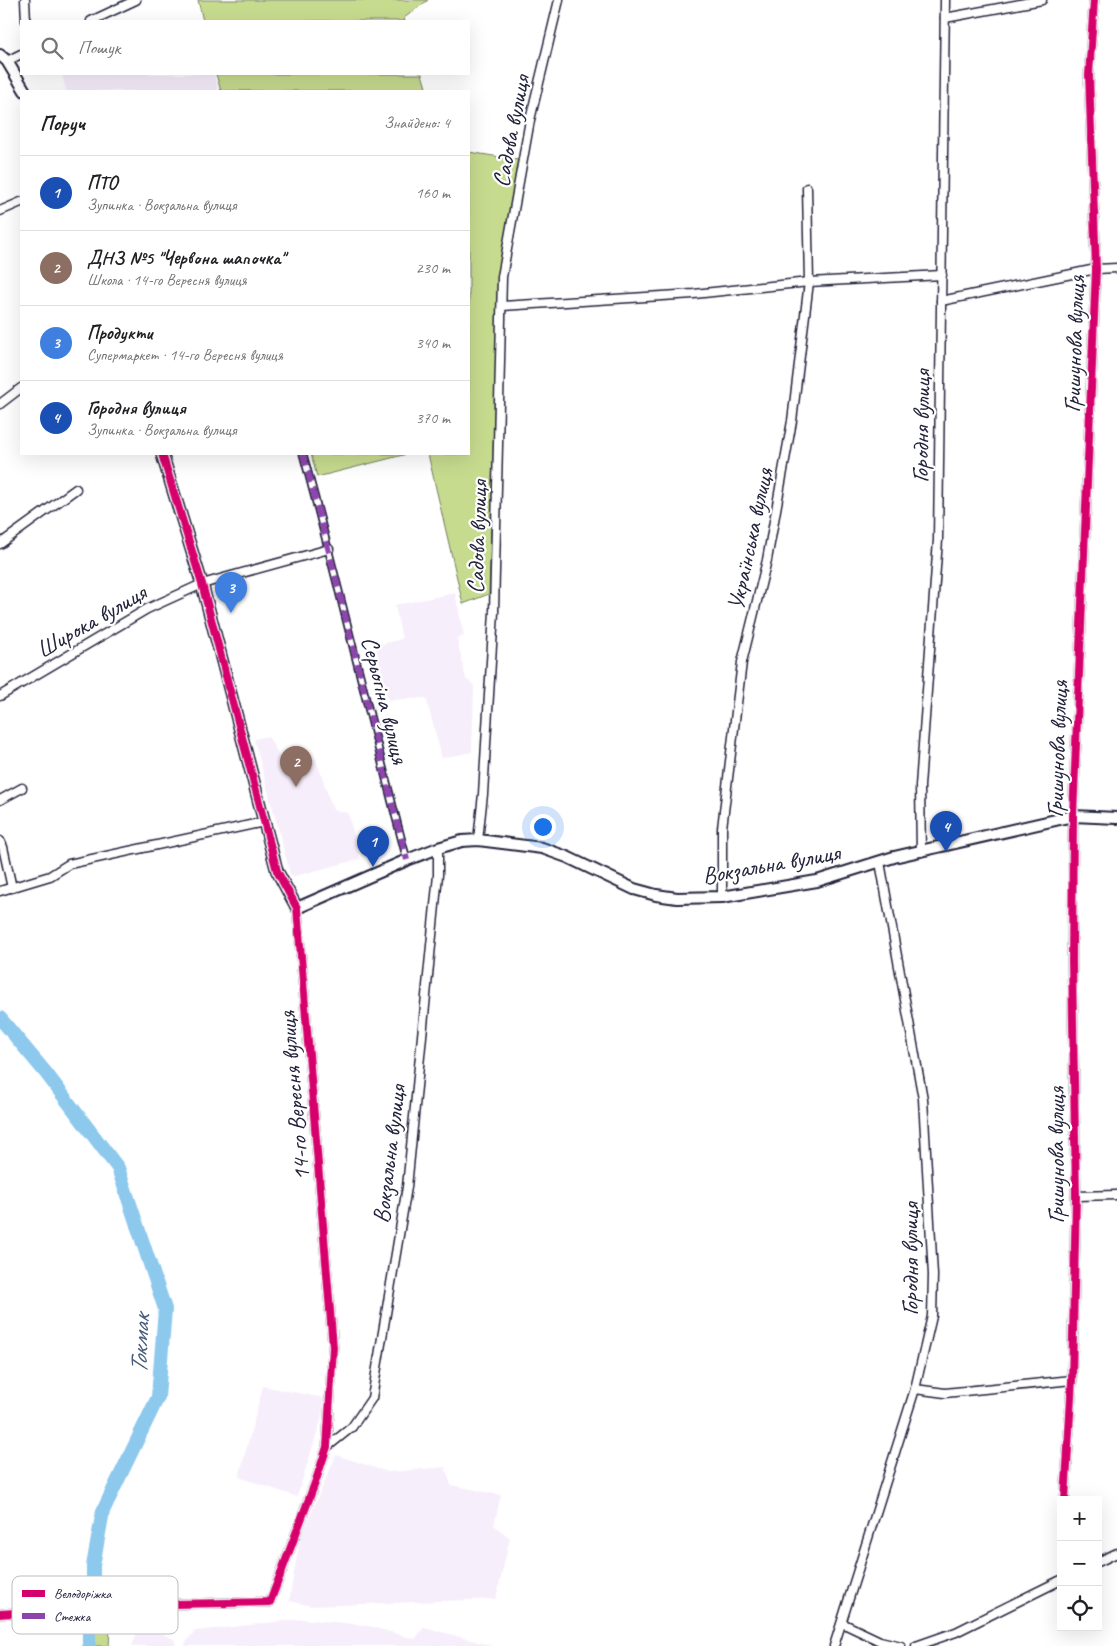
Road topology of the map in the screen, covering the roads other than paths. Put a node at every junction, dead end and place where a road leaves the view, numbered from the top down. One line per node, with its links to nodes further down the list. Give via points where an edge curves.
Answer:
1 (25, 0): 8 (street)
2 (136, 0): 9 (street)
3 (559, 0): 21 (street, Садова вулиця, via 529,130 502,277)
4 (945, 0): 7 (street, Городня вулиця)
5 (1042, 0): 7 (street)
6 (1094, 0): 17 (street, Гришунова вулиця, via 1089,75)
7 (945, 18): 18 (street, Городня вулиця)
8 (26, 20)
9 (93, 20)
10 (20, 54): 11 (street)
11 (3, 58): 12 (street)
12 (24, 90)
13 (807, 188): 19 (street, Українська вулиця)
14 (20, 202): 15 (street)
15 (0, 211)
16 (1117, 268): 17 (street)
17 (1096, 269): 20 (street); 33 (street, Гришунова вулиця)
18 (942, 275): 19 (street); 20 (street, Городня вулиця)
19 (809, 282): 21 (street, via 694,294); 44 (street, Українська вулиця, via 792,421 767,560 742,662 722,828)
20 (941, 301): 39 (street, Городня вулиця, via 938,540 920,786)
21 (502, 306): 36 (street, Садова вулиця, via 494,612)
22 (20, 389): 23 (street)
23 (0, 404)
24 (162, 455): 29 (street, 14-го Вересня вулиця)
25 (303, 455): 28 (street, Серьогіна вулиця)
26 (76, 489): 27 (street)
27 (0, 544)
28 (329, 549): 29 (street); 40 (street, Серьогіна вулиця)
29 (202, 584): 30 (street, Широка вулиця, via 146,608); 35 (street, 14-го Вересня вулиця)
30 (0, 696)
31 (22, 788): 32 (street)
32 (0, 800)
33 (1073, 816): 34 (street, Вокзальна вулиця); 39 (street, Вокзальна вулиця); 47 (street, Гришунова вулиця)
34 (1117, 818)
35 (264, 822): 42 (street, via 69,864 50,876); 45 (street, 14-го Вересня вулиця, via 277,871)
36 (478, 840): 38 (street, Вокзальна вулиця, via 462,840); 44 (street, Вокзальна вулиця, via 542,848 634,890 677,898)
37 (0, 841): 42 (street)
38 (438, 848): 40 (street, Вокзальна вулиця); 50 (street, Вокзальна вулиця, via 407,1187 378,1367 372,1398 352,1427)
39 (921, 852): 41 (street, Вокзальна вулиця)
40 (407, 860): 45 (street, Вокзальна вулиця)
41 (880, 862): 44 (street, Вокзальна вулиця, via 817,881); 49 (street, Городня вулиця, via 923,1099 933,1275 932,1316)
42 (12, 888): 43 (street)
43 (0, 891)
44 (722, 897)
45 (297, 908): 50 (street, 14-го Вересня вулиця, via 333,1348)
46 (1117, 1195): 47 (street)
47 (1076, 1196): 48 (street, Гришунова вулиця)
48 (1072, 1380): 49 (street, via 945,1393); 51 (street, Гришунова вулиця)
49 (915, 1389): 56 (street, Городня вулиця)
50 (328, 1447): 55 (street, 14-го Вересня вулиця, via 270,1602)
51 (1065, 1496)
52 (1117, 1553): 53 (street)
53 (1102, 1560)
54 (1057, 1582): 59 (street, via 956,1632)
55 (178, 1604)
56 (842, 1623): 57 (street, Городня вулиця); 58 (street, via 880,1641)
57 (834, 1646)
58 (901, 1646)
59 (916, 1646)

